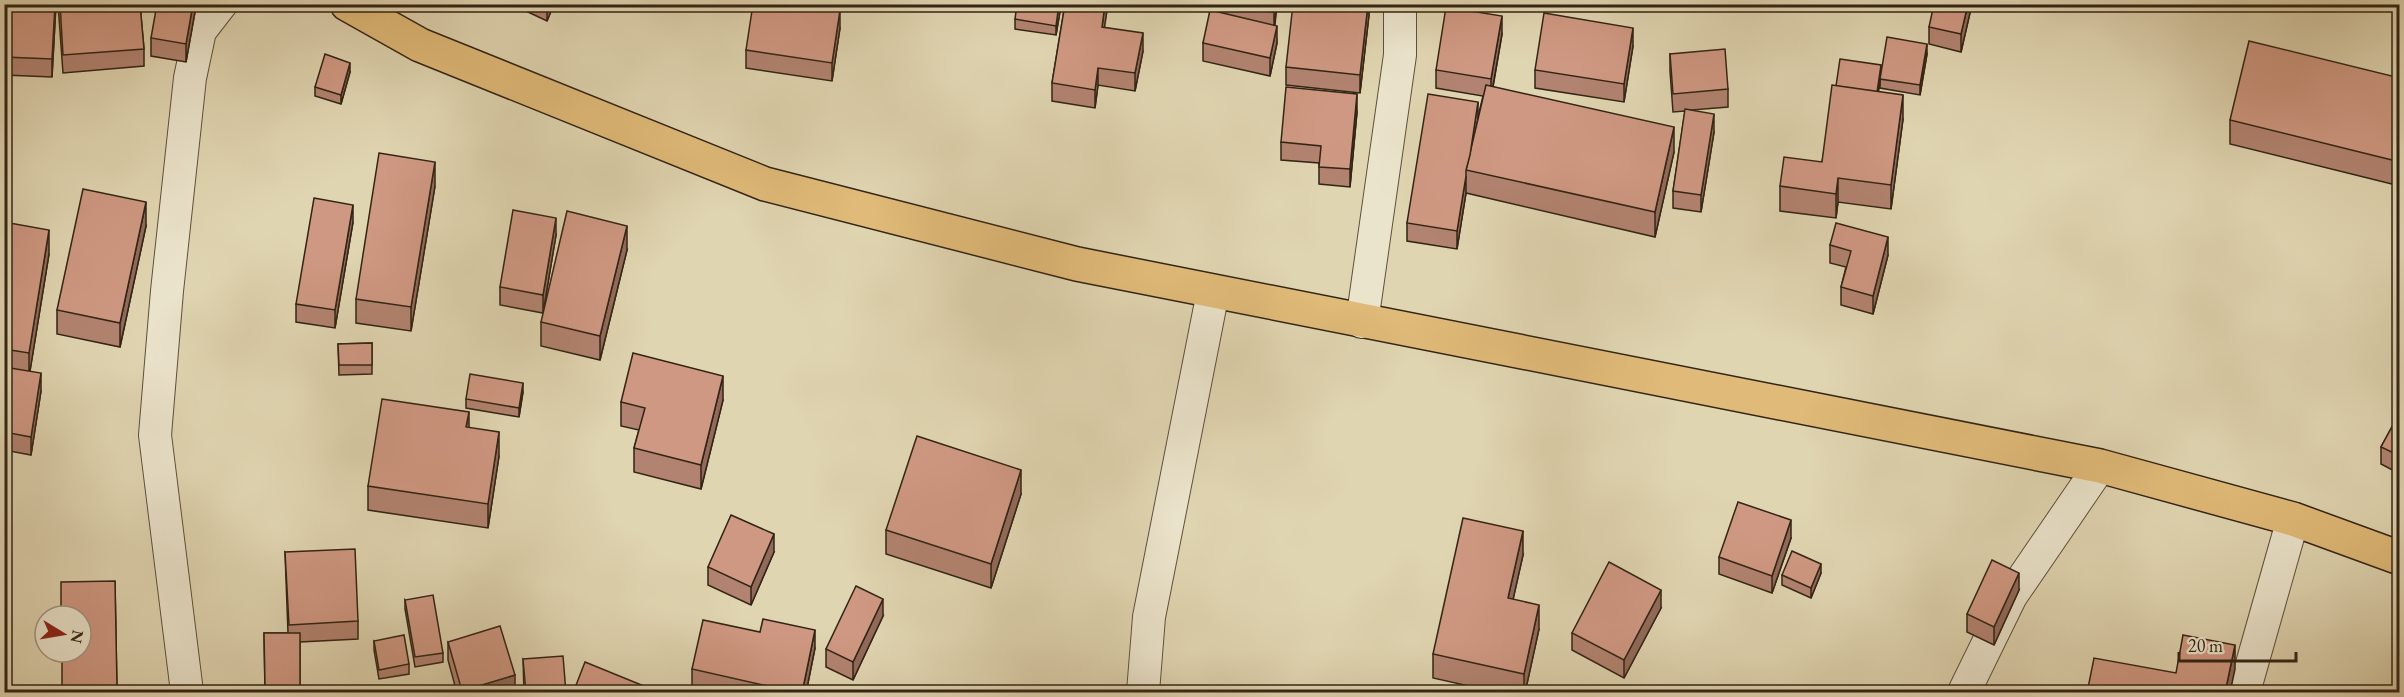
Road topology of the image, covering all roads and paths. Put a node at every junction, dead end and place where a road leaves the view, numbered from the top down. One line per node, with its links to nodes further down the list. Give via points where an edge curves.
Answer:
1 (221, 4): 9 (street, via 200,31 190,78 155,435)
2 (347, 4): 4 (main road, via 420,45 765,184 1077,264)
3 (1400, 4): 5 (street, via 1400,55)
4 (1213, 292): 5 (main road); 10 (street, via 1149,617)
5 (1362, 322): 6 (main road)
6 (2100, 466): 7 (main road); 11 (street, via 2011,596)
7 (2293, 519): 8 (main road); 12 (street)
8 (2400, 558)
9 (187, 693)
10 (1143, 693)
11 (1964, 693)
12 (2244, 693)

